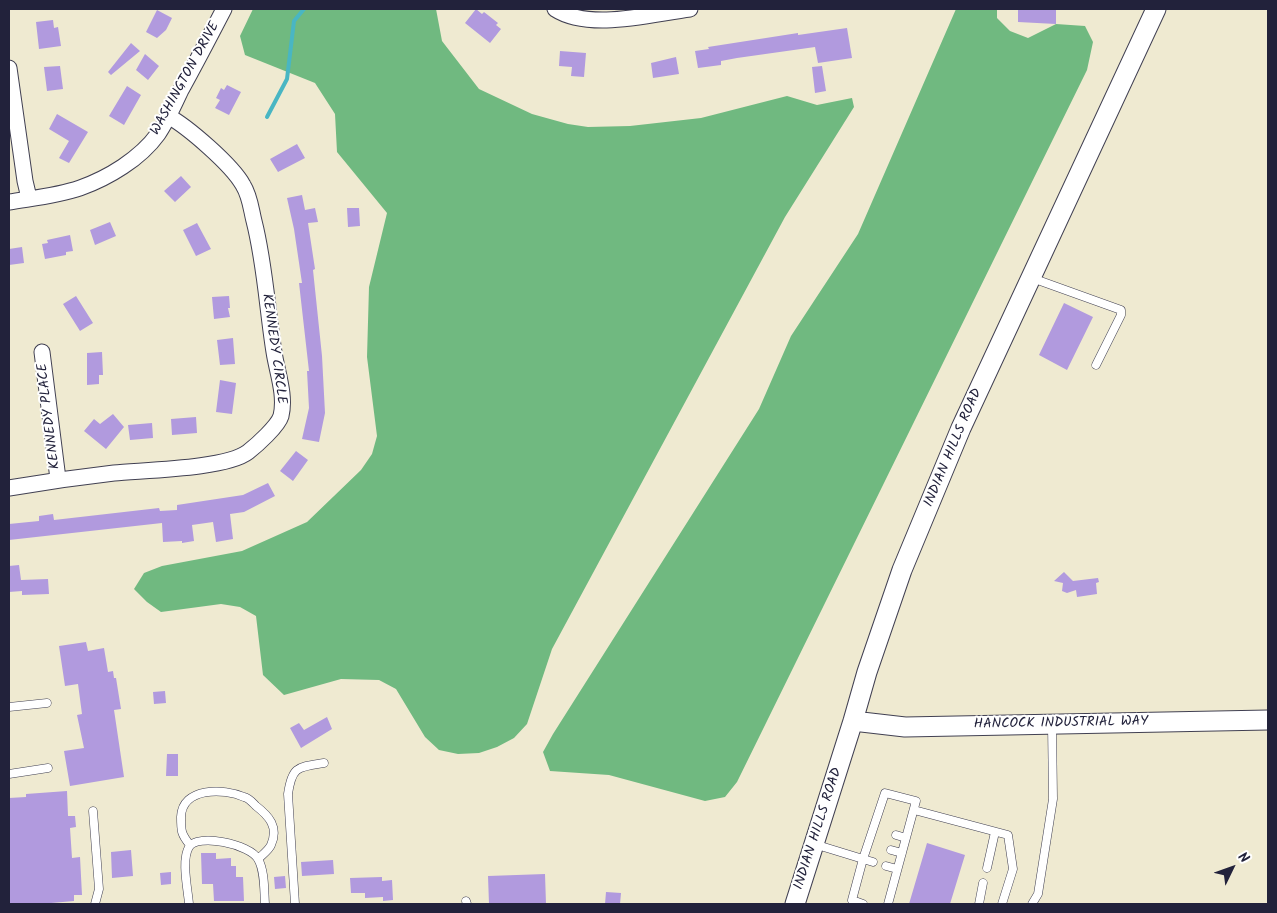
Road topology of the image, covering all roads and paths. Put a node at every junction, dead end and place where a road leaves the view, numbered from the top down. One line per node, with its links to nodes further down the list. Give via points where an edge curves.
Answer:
1 (224, 9): 6 (street, WASHINGTON DRIVE)
2 (555, 9): 3 (street, via 583,20 612,20)
3 (690, 9)
4 (1156, 9): 9 (street, INDIAN HILLS ROAD)
5 (9, 68): 7 (street)
6 (168, 116): 7 (street, WASHINGTON DRIVE, via 145,148 105,177 80,188); 12 (street, KENNEDY CIRCLE, via 181,123 236,174 249,199 258,237 283,401 280,418 246,453 225,461)
7 (30, 198): 8 (street, WASHINGTON DRIVE)
8 (9, 202)
9 (1031, 278): 11 (lane, via 1121,310); 17 (street, INDIAN HILLS ROAD, via 961,428 902,570)
10 (42, 352): 12 (street, KENNEDY PLACE)
11 (1096, 365)
12 (58, 480): 13 (street, KENNEDY CIRCLE)
13 (9, 488)
14 (47, 703): 15 (lane)
15 (9, 707)
16 (1268, 720): 18 (street, HANCOCK INDUSTRIAL WAY)
17 (853, 721): 18 (street, HANCOCK INDUSTRIAL WAY, via 905,727); 29 (street, INDIAN HILLS ROAD)
18 (1052, 724): 51 (lane, via 1053,799 1038,894)
19 (324, 763): 45 (lane, via 301,767 290,780 288,794)
20 (48, 768): 21 (lane)
21 (9, 774)
22 (914, 810): 24 (lane, via 916,801 886,792); 26 (lane); 28 (lane)
23 (93, 812): 42 (lane, via 99,888)
24 (873, 828): 25 (lane); 30 (lane)
25 (882, 830)
26 (995, 832): 39 (lane); 50 (lane, via 1008,835 1013,869)
27 (896, 835): 28 (lane)
28 (906, 838): 34 (lane)
29 (814, 844): 36 (lane); 46 (street, INDIAN HILLS ROAD)
30 (868, 844): 32 (lane); 36 (lane)
31 (190, 845): 35 (lane, via 226,841 249,850); 35 (lane, via 181,833 182,813 187,802 195,795 216,790 245,797 270,817 274,834 271,846); 43 (lane, via 185,866)
32 (878, 846)
33 (891, 850): 34 (lane)
34 (902, 854): 40 (lane)
35 (258, 859): 44 (lane)
36 (863, 859): 37 (lane); 47 (lane, via 852,900)
37 (873, 862)
38 (886, 866): 40 (lane)
39 (987, 868)
40 (898, 869): 48 (lane)
41 (983, 883): 49 (lane)
42 (95, 904)
43 (189, 904)
44 (265, 904)
45 (295, 904)
46 (795, 904)
47 (863, 904)
48 (888, 904)
49 (979, 904)
50 (1002, 904)
51 (1032, 904)

